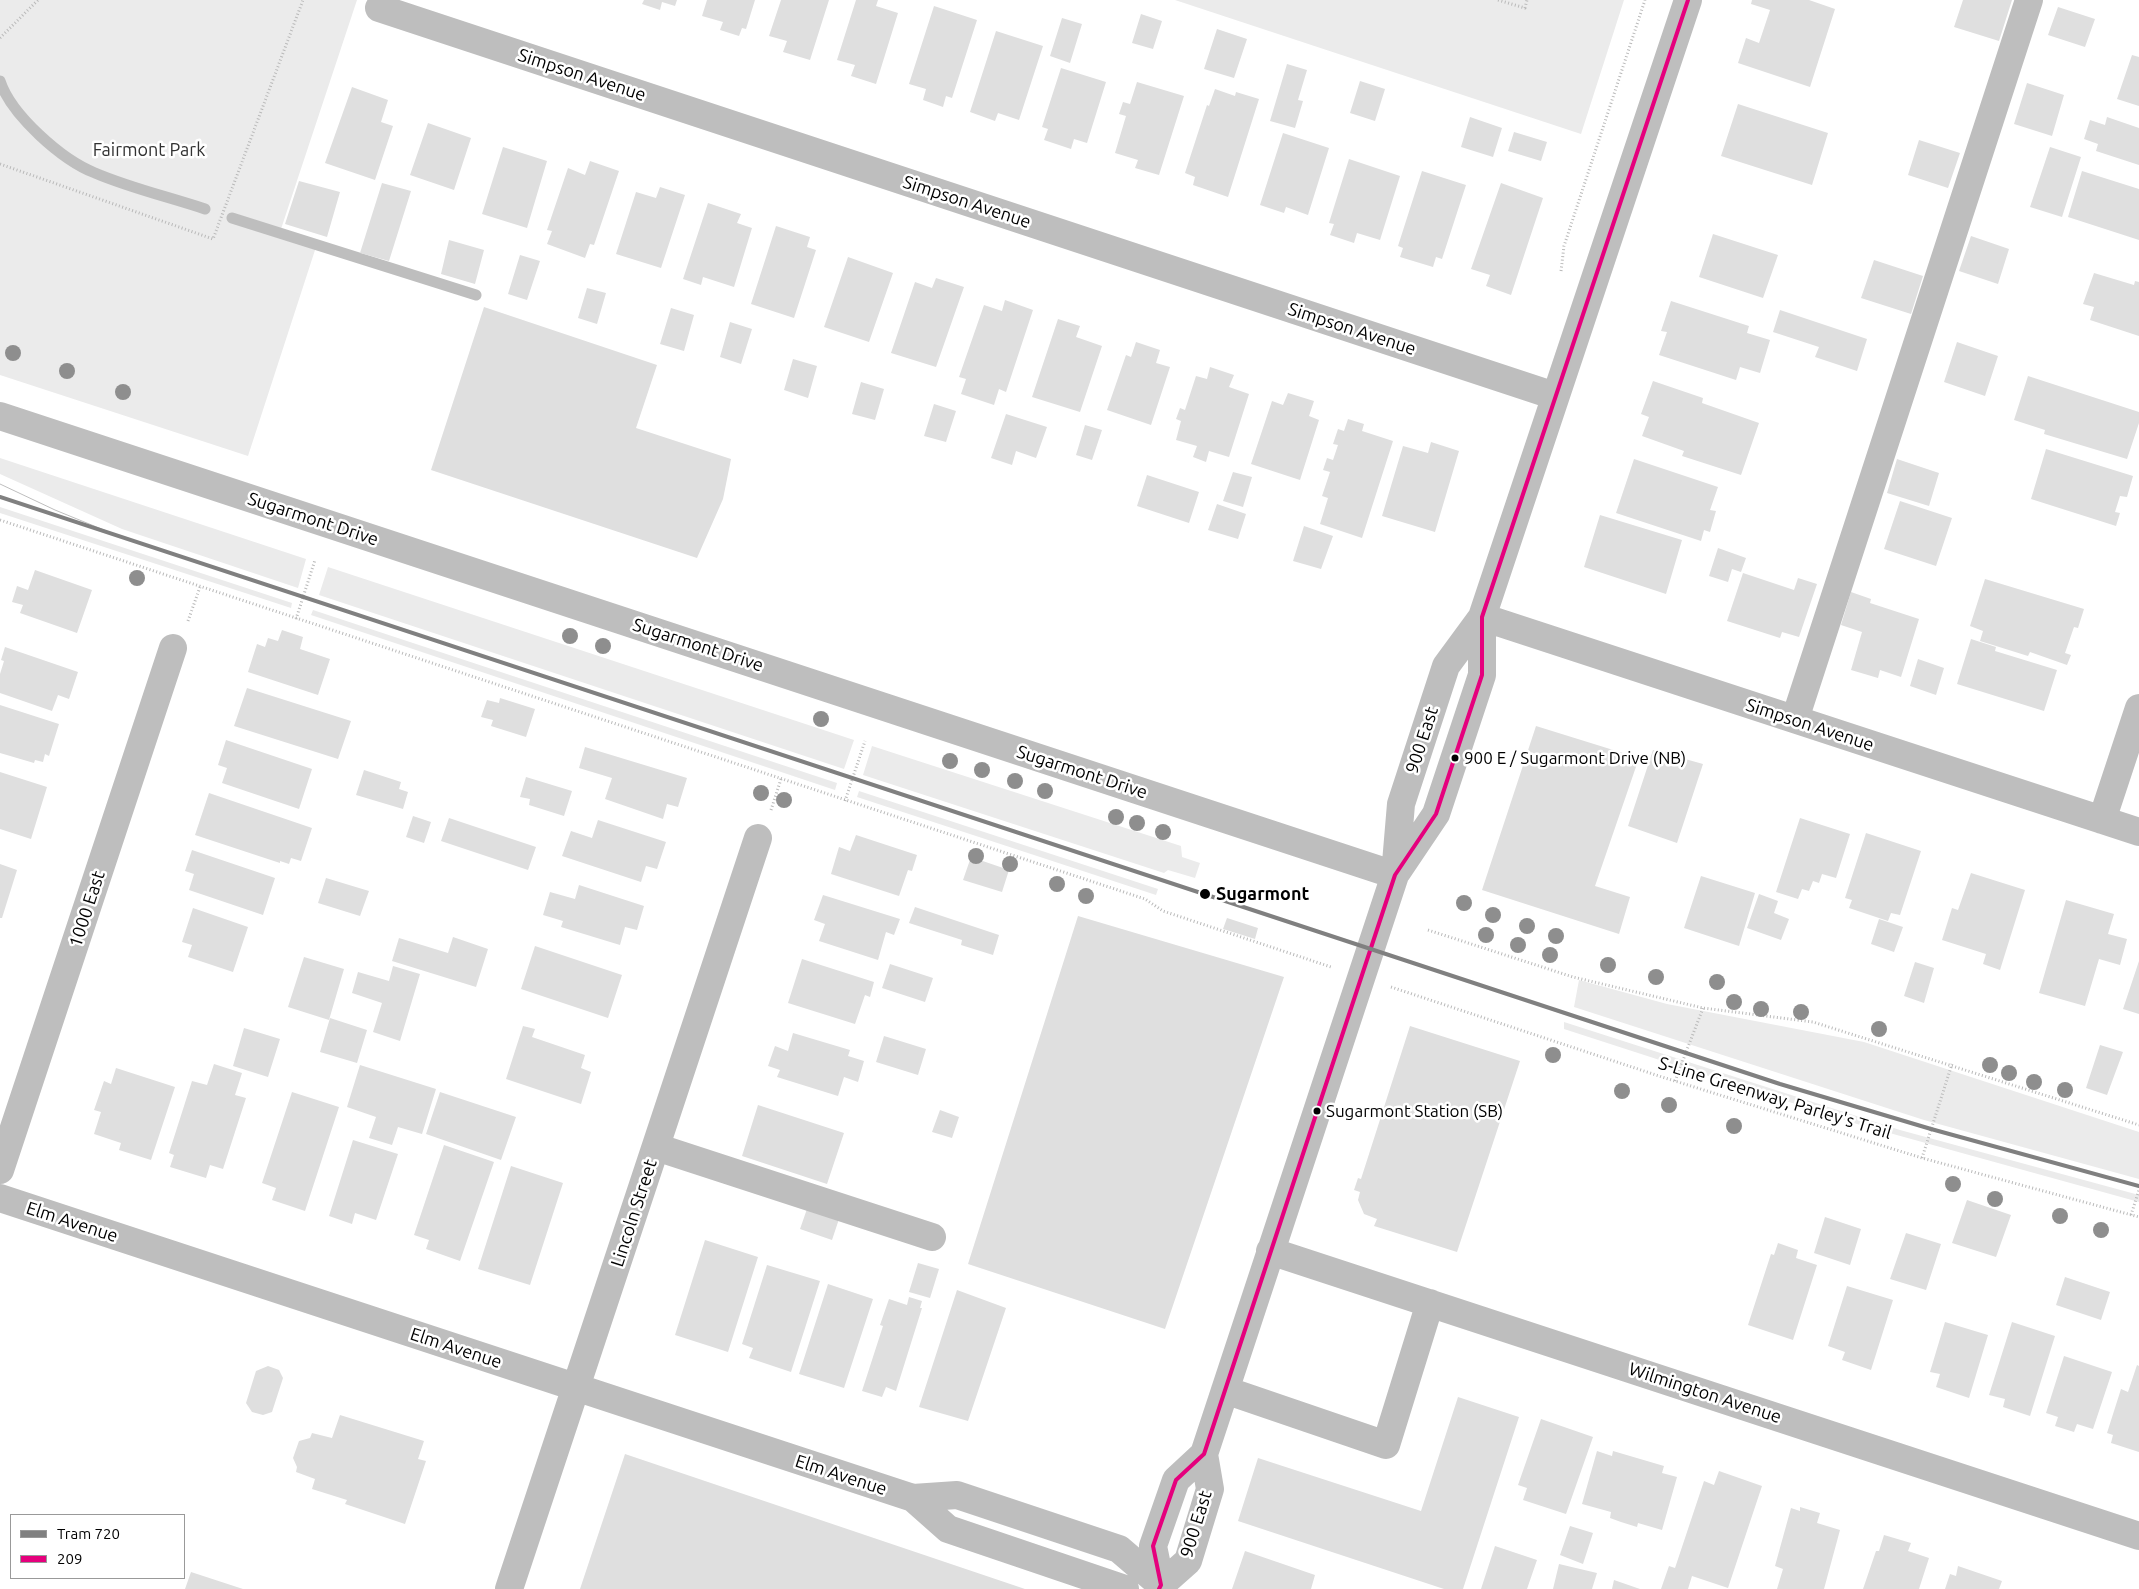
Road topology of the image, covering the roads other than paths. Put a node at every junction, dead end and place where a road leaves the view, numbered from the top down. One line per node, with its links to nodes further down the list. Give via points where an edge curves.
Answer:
1 (1688, 0): 4 (street, 900 East)
2 (2030, 0): 9 (street)
3 (379, 8): 4 (street, Simpson Avenue)
4 (1554, 396): 6 (street, 900 East)
5 (0, 416): 13 (street, Sugarmont Drive)
6 (1482, 617): 9 (street, Simpson Avenue); 13 (street, 900 East, via 1446,666 1401,804); 13 (street, 900 East, via 1482,676 1436,814)
7 (173, 648): 15 (street, 1000 East)
8 (2139, 708): 10 (street)
9 (1795, 720): 10 (street, Simpson Avenue)
10 (2102, 820): 11 (street, Simpson Avenue)
11 (2139, 832)
12 (758, 838): 14 (street, Lincoln Street)
13 (1395, 875): 18 (street, 900 East)
14 (656, 1147): 17 (street); 20 (street, Lincoln Street)
15 (0, 1170)
16 (0, 1198): 20 (street, Elm Avenue)
17 (932, 1237)
18 (1270, 1251): 19 (street, Wilmington Avenue); 21 (street, 900 East)
19 (1430, 1303): 21 (street, via 1386,1445); 24 (street, Wilmington Avenue)
20 (576, 1388): 23 (street, Elm Avenue); 26 (street, Lincoln Street)
21 (1225, 1390): 22 (street, 900 East)
22 (1204, 1454): 25 (street, 900 East, via 1210,1490 1188,1560); 25 (street, 900 East, via 1176,1480 1153,1546)
23 (913, 1498): 25 (street, Elm Avenue, via 957,1496 1119,1550); 27 (street, Elm Avenue, via 948,1529)
24 (2139, 1536)
25 (1160, 1587)
26 (510, 1589)
27 (1125, 1589)

